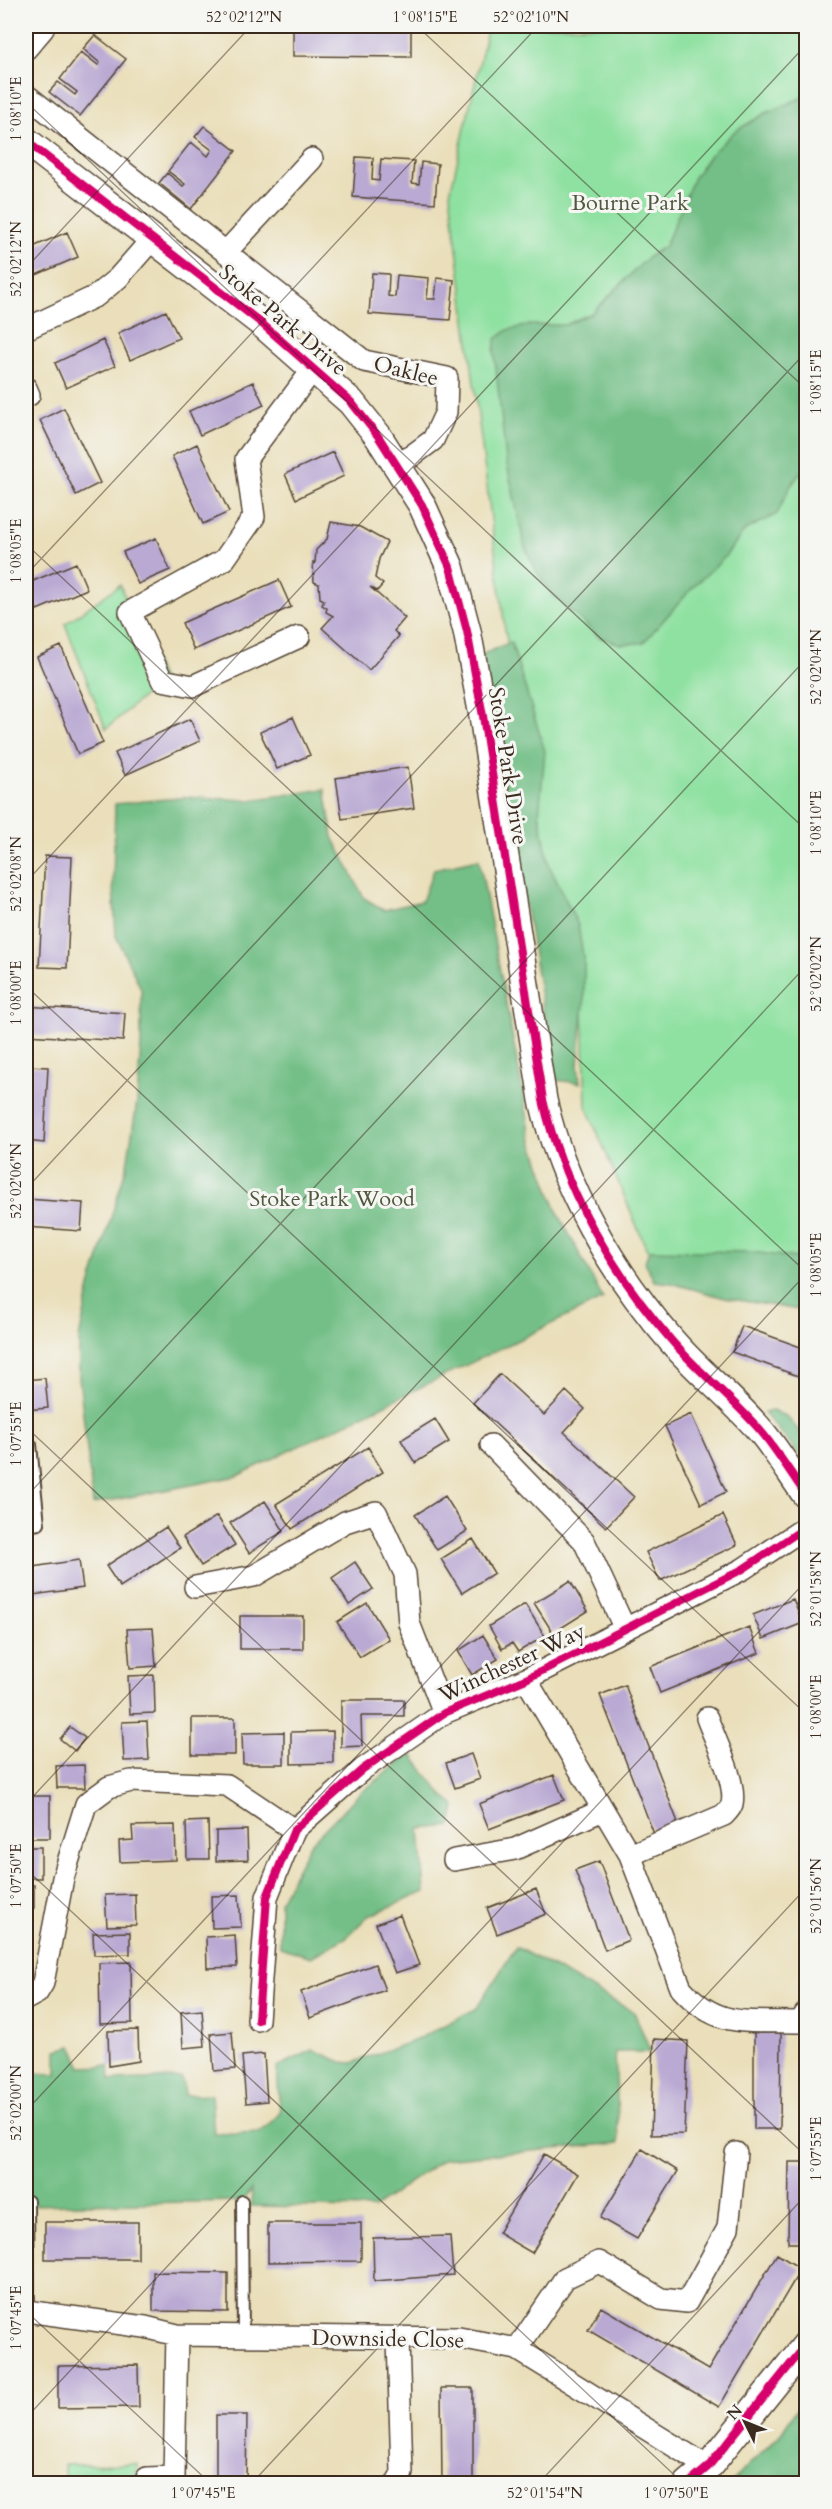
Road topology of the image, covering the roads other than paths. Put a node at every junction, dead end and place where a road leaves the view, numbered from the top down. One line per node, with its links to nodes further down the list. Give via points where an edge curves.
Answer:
1 (43, 29): 2 (street)
2 (26, 49)
3 (26, 95): 7 (street, Oaklee)
4 (26, 141): 6 (street, Stoke Park Drive)
5 (312, 159): 7 (street)
6 (153, 238): 8 (street, via 118,278 96,296); 9 (street, Stoke Park Drive)
7 (226, 252): 10 (street, Oaklee, via 364,361 447,378 446,412 433,440)
8 (26, 329)
9 (314, 368): 10 (street, Stoke Park Drive, via 351,402); 11 (street, via 246,459 254,517 224,560 130,612 162,680 194,686)
10 (399, 466): 14 (street, Stoke Park Drive, via 450,567 467,631 543,1100 566,1173 623,1276 671,1340 763,1434)
11 (299, 637)
12 (491, 1444): 18 (street, via 584,1541)
13 (31, 1445): 15 (lane, via 39,1524)
14 (807, 1495)
15 (26, 1526)
16 (807, 1527): 18 (street, Winchester Way, via 743,1569)
17 (195, 1587): 20 (street, via 254,1576 345,1522 376,1512 405,1574 409,1623)
18 (625, 1629): 19 (street, Winchester Way)
19 (526, 1679): 20 (street, Winchester Way); 22 (street)
20 (444, 1713): 23 (street, Winchester Way, via 363,1769)
21 (707, 1718): 24 (street, via 728,1775 732,1806 724,1815)
22 (603, 1810): 24 (street); 25 (street, via 515,1849)
23 (294, 1830): 26 (street, via 227,1785 131,1781 109,1787 86,1804 63,1878 43,1983 38,1993); 27 (street, Winchester Way, via 267,1897)
24 (630, 1855): 28 (street, via 681,1988 694,2003 726,2020)
25 (454, 1860)
26 (26, 1999)
27 (258, 2020)
28 (804, 2022)
29 (736, 2153): 37 (street, via 728,2228 687,2302 661,2299 599,2262 565,2278)
30 (28, 2201): 32 (lane)
31 (242, 2201): 34 (lane)
32 (27, 2311): 33 (street, Downside Close)
33 (177, 2335): 34 (street, Downside Close); 39 (street, via 174,2477)
34 (243, 2336): 35 (street, Downside Close)
35 (398, 2339): 37 (street, Downside Close, via 459,2338); 40 (street, via 402,2473)
36 (807, 2345): 38 (street)
37 (517, 2349): 38 (street, Downside Close)
38 (708, 2467): 41 (street)
39 (147, 2478)
40 (396, 2484)
41 (688, 2484)

